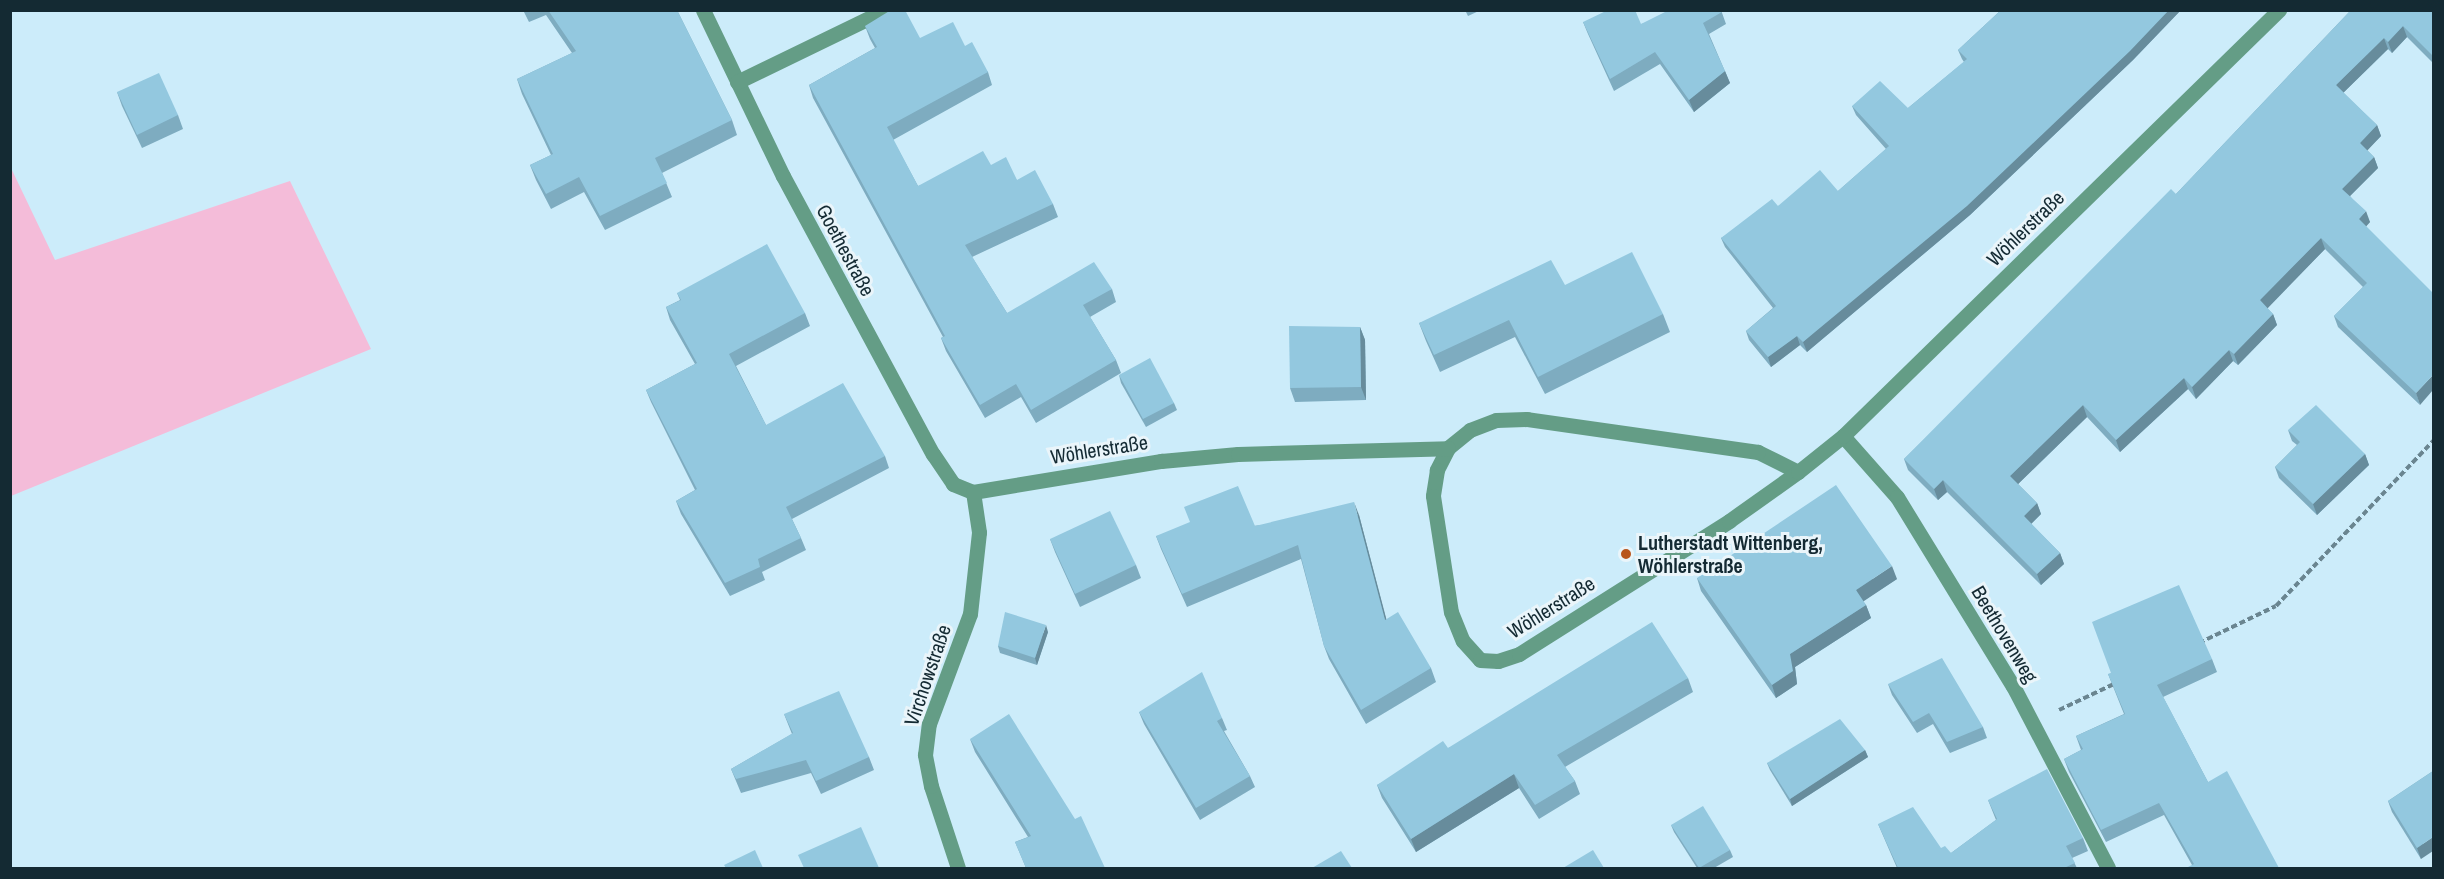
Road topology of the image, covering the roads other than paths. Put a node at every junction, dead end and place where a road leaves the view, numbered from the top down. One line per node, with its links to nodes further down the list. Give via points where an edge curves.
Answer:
1 (703, 10): 4 (street, Goethestraße)
2 (885, 10): 4 (street)
3 (2279, 10): 5 (street, Wöhlerstraße)
4 (737, 82): 8 (street, Goethestraße, via 788,186 933,454 953,484)
5 (1843, 436): 7 (street, Wöhlerstraße); 10 (street, Beethovenweg, via 1898,497 2034,722)
6 (1448, 447): 7 (street, via 1470,430 1527,419 1758,453); 7 (street, Wöhlerstraße, via 1437,470 1433,496 1450,612 1463,641 1480,660 1498,661 1519,654 1729,521); 8 (street, Wöhlerstraße, via 1161,460)
7 (1798, 472)
8 (973, 492): 9 (street, Virchowstraße, via 979,532 970,614 929,724 925,755)
9 (958, 868)
10 (2108, 868)

